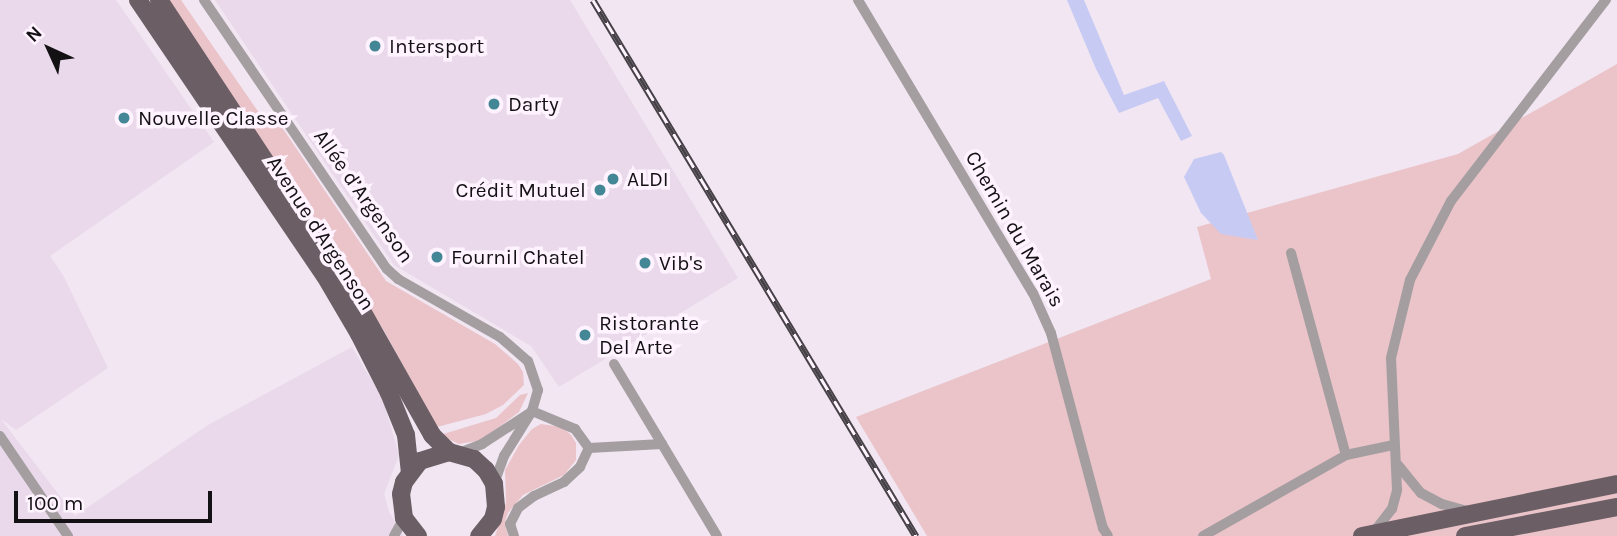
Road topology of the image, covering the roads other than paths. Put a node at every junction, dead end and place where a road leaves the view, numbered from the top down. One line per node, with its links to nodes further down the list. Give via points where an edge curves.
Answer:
1 (138, 0): 16 (main road, Avenue d'Argenson, via 325,276 359,334 406,435)
2 (159, 0): 13 (main road, Avenue d'Argenson, via 349,288 432,435)
3 (204, 0): 8 (street, Allée d’Argenson, via 387,269 500,337 528,361 538,390)
4 (858, 0): 29 (street, Chemin du Marais, via 1033,293 1051,333)
5 (1606, 0): 11 (street, via 1451,201 1409,280 1391,358)
6 (1290, 253): 14 (street)
7 (614, 364): 10 (street)
8 (532, 411): 12 (street, via 575,429); 13 (street, via 482,443); 17 (street, Allée d’Argenson, via 504,456)
9 (0, 436): 24 (street)
10 (662, 444): 12 (street); 28 (street)
11 (1394, 445): 14 (street); 15 (street)
12 (589, 448): 27 (street, via 580,467 564,482 518,508 510,524)
13 (454, 452): 16 (main road, via 421,461); 17 (main road, Avenue d'Argenson, via 480,464)
14 (1346, 455): 30 (street)
15 (1398, 465): 20 (street, via 1420,493); 23 (street, via 1394,503)
16 (410, 471): 21 (main road, Avenue d'Argenson, via 401,494)
17 (494, 484): 22 (main road, via 496,507)
18 (1617, 484): 20 (main road)
19 (1617, 507): 31 (main road)
20 (1470, 512): 23 (main road)
21 (404, 518): 25 (street); 26 (main road)
22 (484, 534)
23 (1367, 535)
24 (68, 536)
25 (394, 536)
26 (418, 536)
27 (514, 536)
28 (717, 536)
29 (1108, 536)
30 (1203, 536)
31 (1465, 536)

